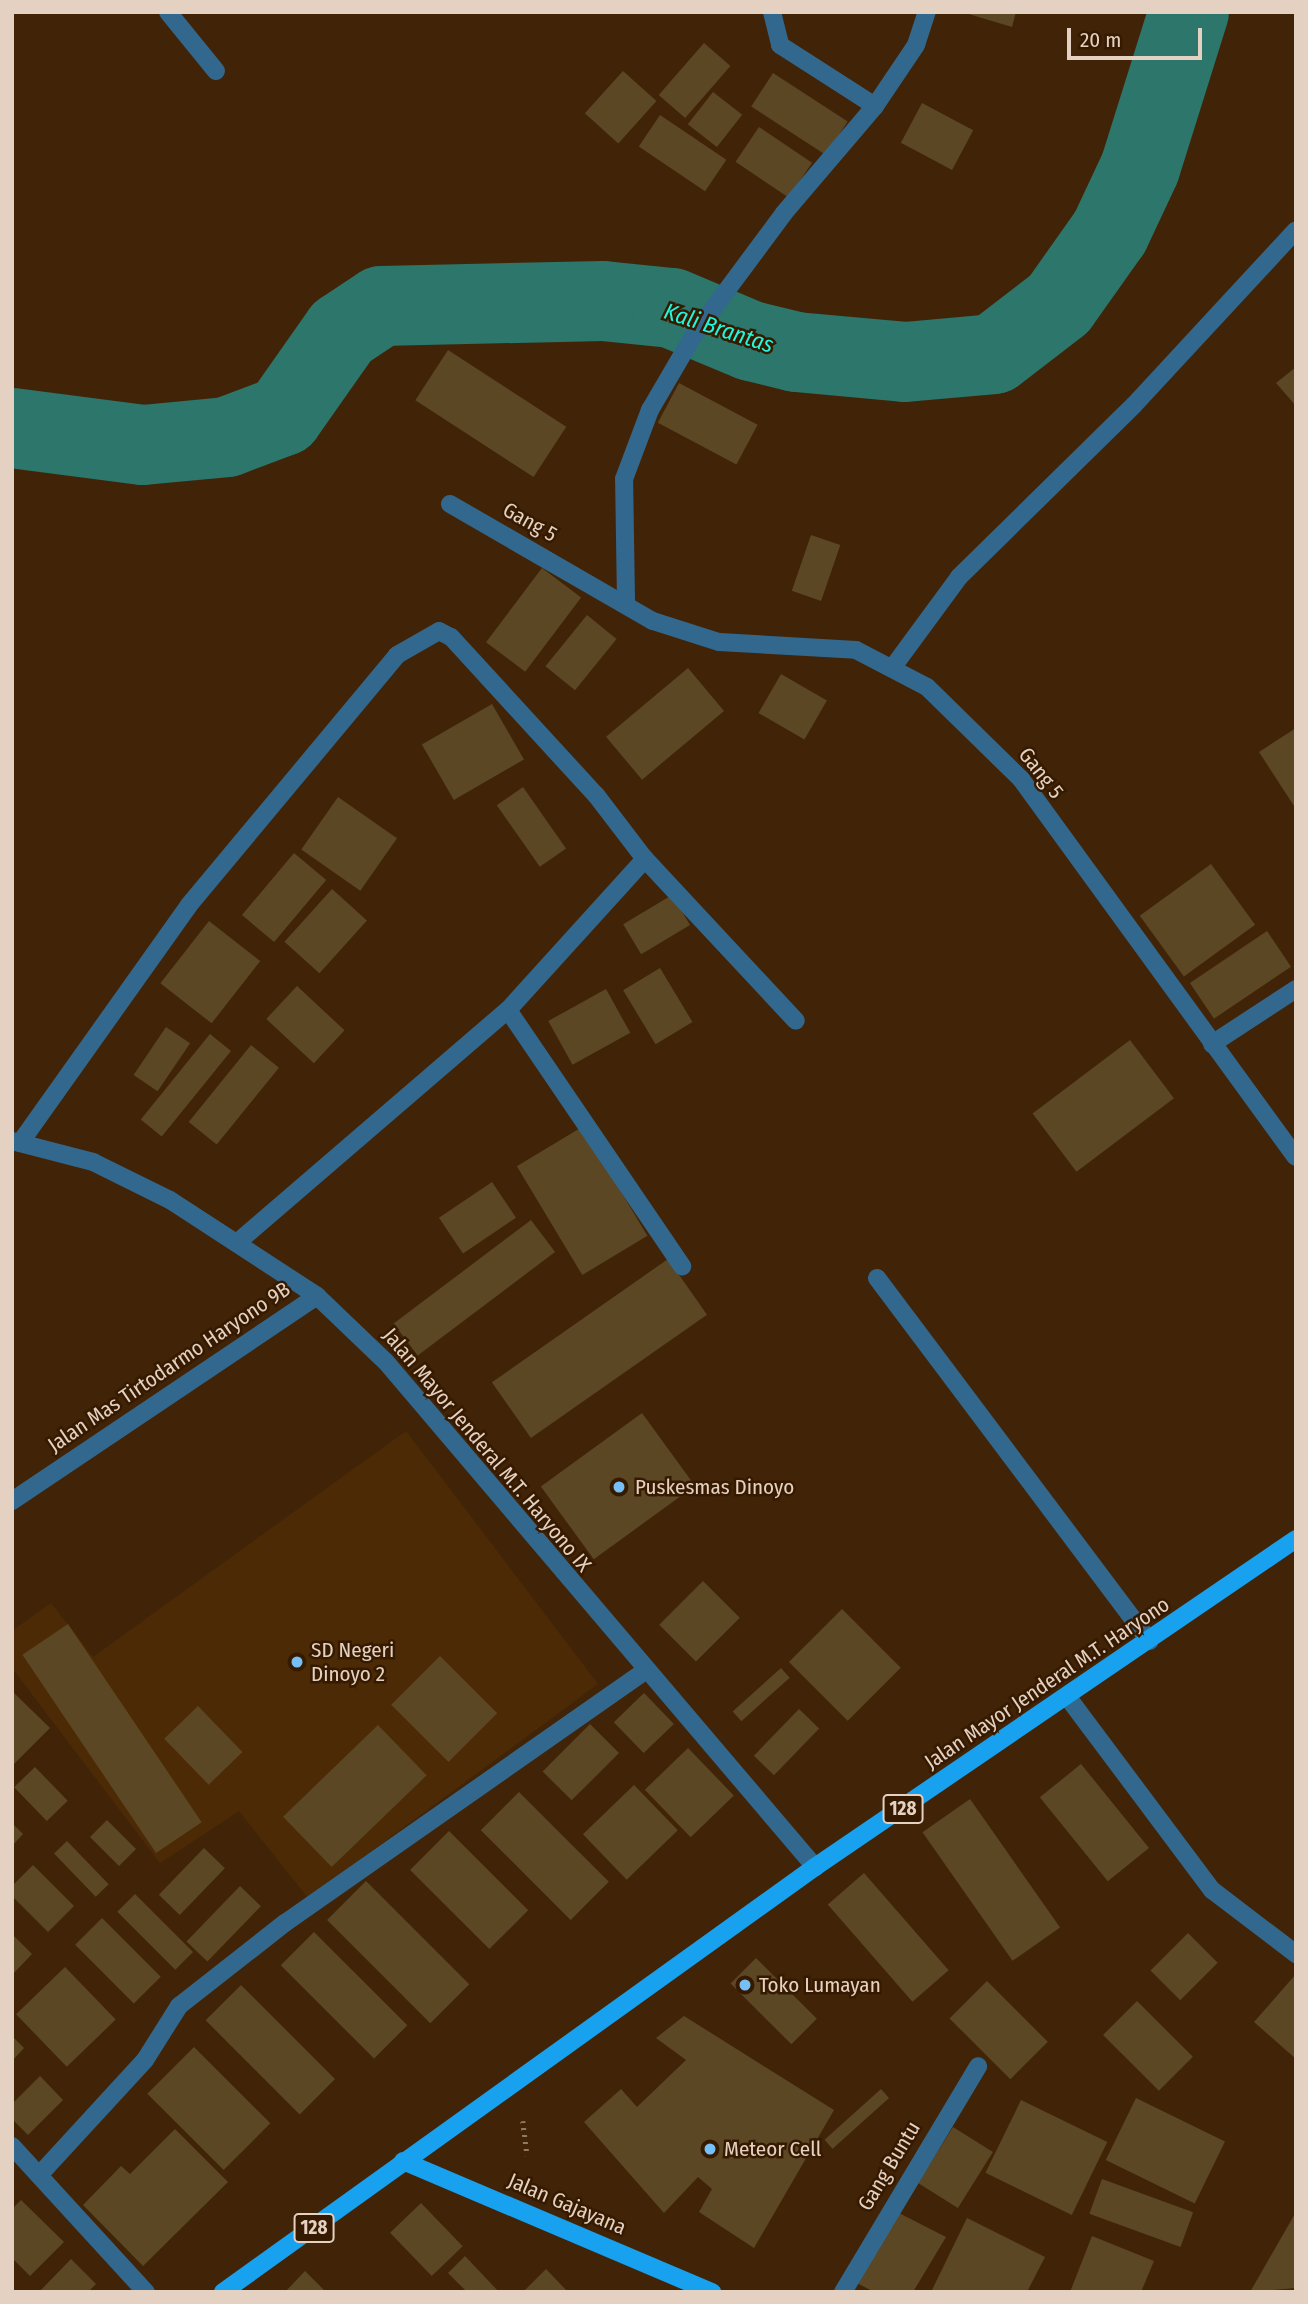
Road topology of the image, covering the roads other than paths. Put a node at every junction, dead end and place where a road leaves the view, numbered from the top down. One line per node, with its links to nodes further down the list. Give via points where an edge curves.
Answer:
1 (168, 12): 4 (street)
2 (772, 12): 5 (street, via 780,45)
3 (927, 12): 5 (street, via 916,45)
4 (216, 71)
5 (876, 106): 8 (street, via 784,213 695,333 632,445 624,479)
6 (1296, 230): 9 (street, via 1133,405 959,577)
7 (450, 504): 8 (street, Gang 5)
8 (626, 601): 9 (street, Gang 5, via 653,621 719,642 856,650)
9 (893, 667): 14 (street, Gang 5, via 968,723 1021,779)
10 (645, 859): 12 (street); 13 (street); 15 (street, via 596,795 451,637 439,631 421,637 397,655 189,905)
11 (1296, 989): 14 (street)
12 (508, 1010): 17 (street); 18 (street)
13 (796, 1021)
14 (1212, 1044): 16 (street, Gang 5)
15 (16, 1142): 17 (street, Jalan Mayor Jenderal M.T. Haryono IX, via 93,1162)
16 (1296, 1157)
17 (239, 1241): 20 (street, Jalan Mayor Jenderal M.T. Haryono IX)
18 (682, 1266)
19 (877, 1278): 23 (street)
20 (317, 1296): 21 (street, Jalan Mas Tirtodarmo Haryono 9B); 24 (street, Jalan Mayor Jenderal M.T. Haryono IX, via 386,1362)
21 (12, 1500)
22 (1296, 1539): 23 (main road, Jalan Mayor Jenderal M.T. Haryono / 128)
23 (1150, 1641): 25 (main road, Jalan Mayor Jenderal M.T. Haryono / 128)
24 (643, 1672): 26 (street, Jalan Mayor Jenderal M.T. Haryono IX); 31 (street, via 285,1923 179,2006 145,2060)
25 (1069, 1699): 26 (main road, Jalan Mayor Jenderal M.T. Haryono / 128); 27 (street, via 1212,1889)
26 (815, 1867): 30 (main road, Jalan Mayor Jenderal M.T. Haryono / 128)
27 (1296, 1954)
28 (978, 2066): 35 (street, Gang Buntu)
29 (12, 2146): 31 (street)
30 (404, 2161): 33 (main road, 128); 34 (main road, Jalan Gajayana)
31 (42, 2172): 32 (street)
32 (146, 2292)
33 (223, 2292)
34 (712, 2292)
35 (843, 2292)

